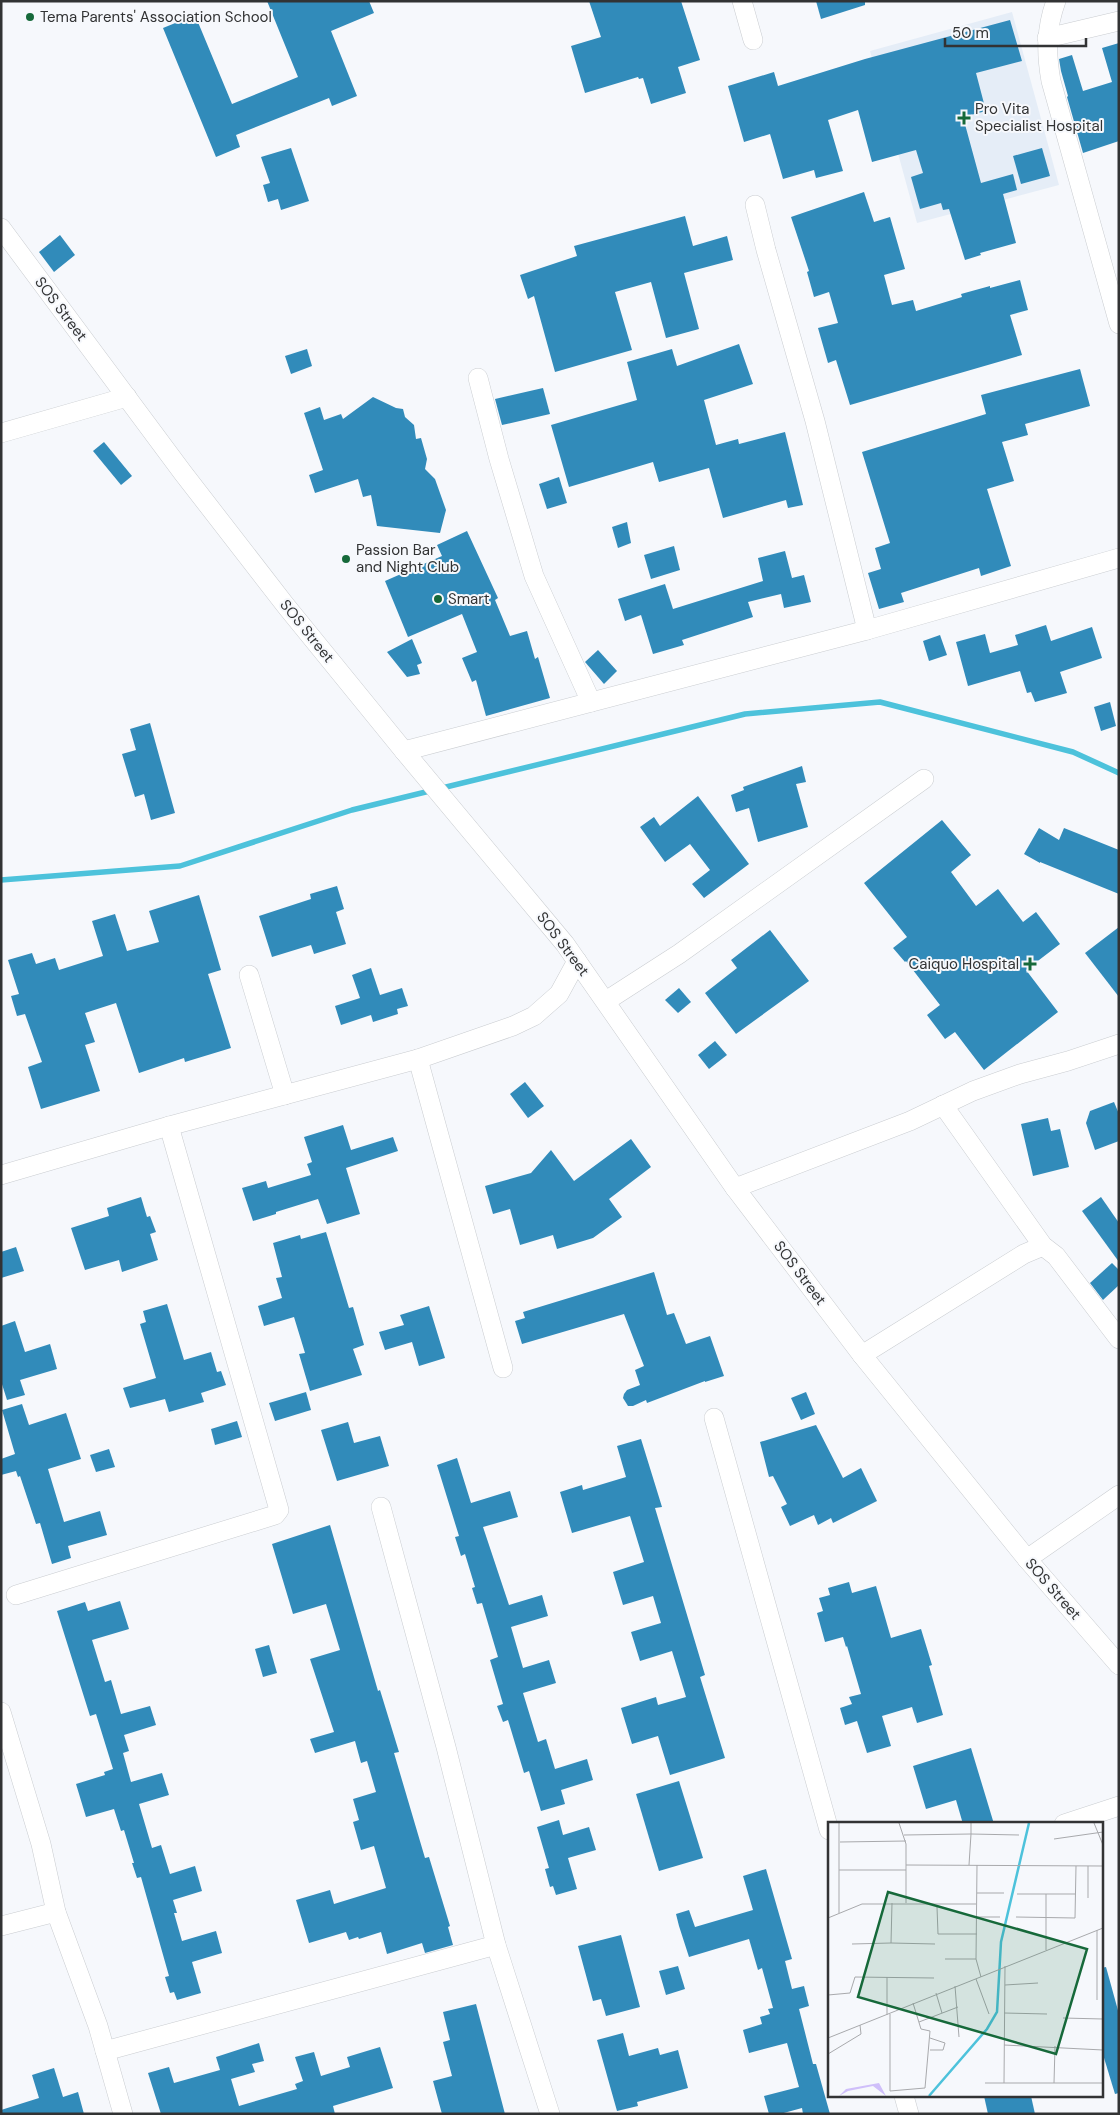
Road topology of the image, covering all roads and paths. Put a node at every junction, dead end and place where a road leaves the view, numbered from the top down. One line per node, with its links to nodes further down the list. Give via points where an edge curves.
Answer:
1 (742, 1): 5 (street)
2 (1056, 1): 4 (street)
3 (1119, 21): 4 (street)
4 (1047, 38): 8 (street, via 1057,105)
5 (752, 40)
6 (755, 205): 13 (street, via 815,421)
7 (1, 228): 10 (street, SOS Street)
8 (1119, 324)
9 (478, 378): 14 (street, via 534,576)
10 (126, 397): 11 (street); 15 (street, SOS Street, via 286,606)
11 (1, 433)
12 (1119, 558): 13 (street)
13 (866, 630): 14 (street)
14 (591, 702): 15 (street)
15 (404, 751): 17 (street, SOS Street)
16 (924, 779): 19 (street, via 679,954)
17 (577, 961): 19 (street, SOS Street); 21 (street, via 559,994 534,1016)
18 (249, 975): 22 (street)
19 (606, 1001): 26 (street, SOS Street)
20 (1119, 1044): 23 (street, via 1020,1074)
21 (418, 1059): 22 (street); 30 (street)
22 (285, 1094): 24 (street)
23 (943, 1106): 26 (street); 27 (street)
24 (169, 1126): 25 (street); 35 (street, via 279,1510 275,1515)
25 (2, 1173)
26 (735, 1188): 29 (street, SOS Street)
27 (1043, 1246): 28 (street, via 1056,1256); 29 (street, via 1024,1254)
28 (1119, 1338)
29 (862, 1355): 34 (street, SOS Street)
30 (503, 1368)
31 (714, 1418): 40 (street)
32 (1119, 1495): 34 (street)
33 (381, 1507): 43 (street)
34 (1027, 1559): 36 (street, SOS Street)
35 (16, 1595)
36 (1119, 1665)
37 (1, 1712): 41 (street, via 41,1844)
38 (1119, 1806): 39 (street)
39 (1070, 1822)
40 (828, 1826)
41 (56, 1912): 42 (street); 44 (street)
42 (1, 1926)
43 (496, 1945): 44 (street); 47 (street)
44 (105, 2051): 46 (street)
45 (905, 2098): 48 (street)
46 (123, 2114)
47 (550, 2114)
48 (909, 2114)

